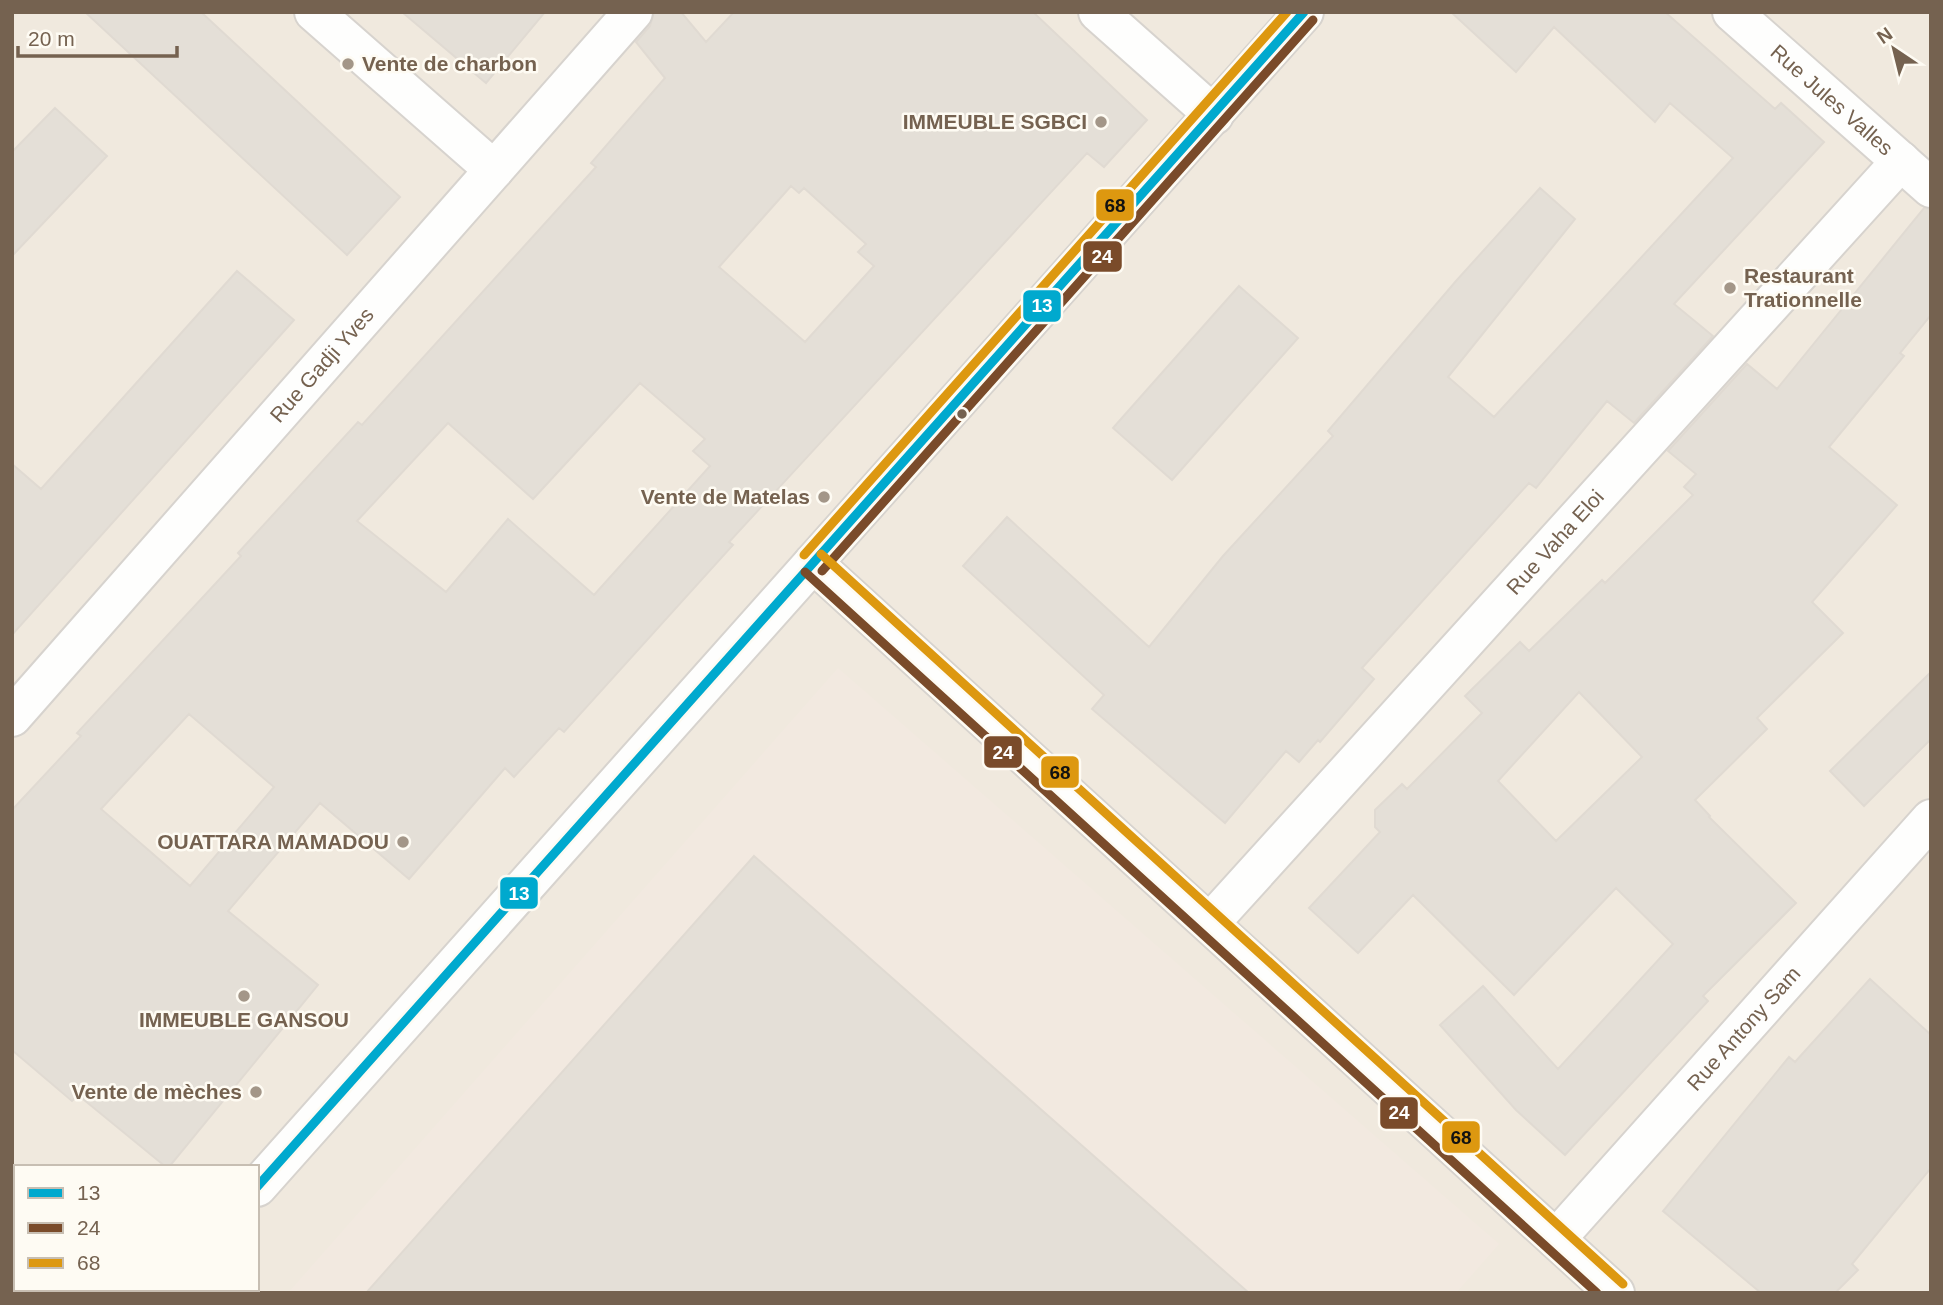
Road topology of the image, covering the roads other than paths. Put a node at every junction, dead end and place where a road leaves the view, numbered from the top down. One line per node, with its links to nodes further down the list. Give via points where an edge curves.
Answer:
1 (314, 12): 8 (street)
2 (633, 12): 8 (street, Rue Gadji Yves)
3 (1098, 12): 6 (street)
4 (1304, 12): 6 (street)
5 (1732, 12): 7 (street, Rue Jules Valles)
6 (1214, 114): 10 (street)
7 (1901, 161): 9 (street, Rue Jules Valles); 13 (street, Rue Vaha Eloi)
8 (494, 170): 11 (street, Rue Gadji Yves)
9 (1931, 188)
10 (813, 563): 13 (street); 14 (street)
11 (12, 717)
12 (1931, 819): 15 (street, Rue Antony Sam)
13 (1210, 923): 15 (street)
14 (259, 1185)
15 (1556, 1239): 16 (street)
16 (1615, 1293)

